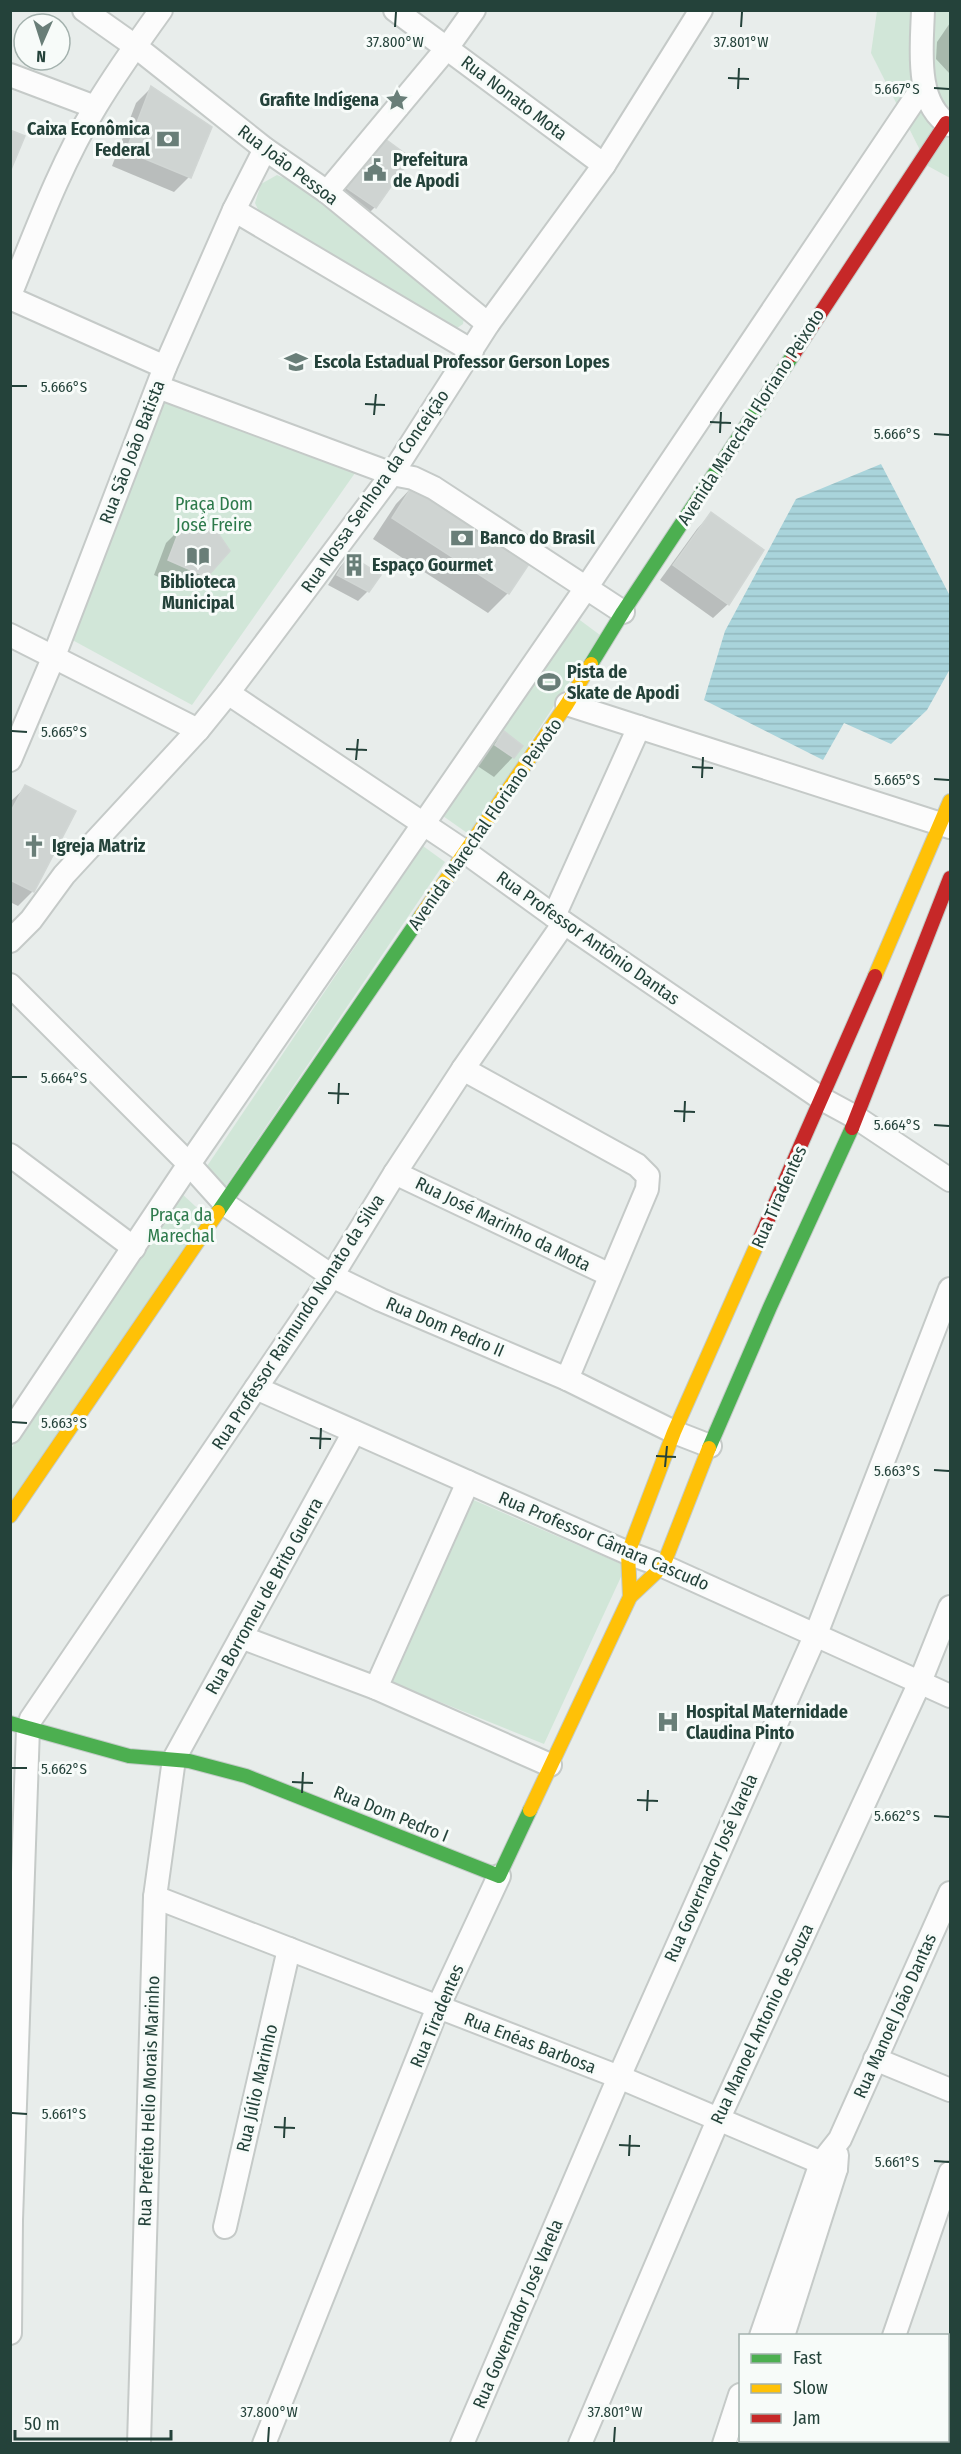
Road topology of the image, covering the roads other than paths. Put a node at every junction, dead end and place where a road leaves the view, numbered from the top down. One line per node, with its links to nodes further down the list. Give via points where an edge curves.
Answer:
1 (84, 10): 7 (street, Rua João Pessoa)
2 (161, 10): 7 (street)
3 (395, 10): 8 (street, Rua Nonato Mota)
4 (474, 10): 8 (street)
5 (701, 10): 14 (street, Rua Nossa Senhora da Conceição)
6 (923, 10): 10 (street)
7 (135, 46): 11 (street); 13 (street, Rua João Pessoa)
8 (447, 48): 14 (street, Rua Nonato Mota); 15 (street)
9 (10, 75): 11 (street)
10 (924, 85): 12 (street, via 932,107); 22 (street)
11 (95, 107): 17 (street, via 43,213)
12 (948, 124): 23 (street, Avenida Marechal Floriano Peixoto)
13 (264, 149): 15 (street, Rua João Pessoa); 16 (street, Rua São João Batista)
14 (604, 165): 18 (street, Rua Nossa Senhora da Conceição)
15 (327, 192): 18 (street, Rua João Pessoa)
16 (234, 210): 19 (street); 20 (street, Rua São João Batista)
17 (10, 297): 20 (street)
18 (488, 324): 19 (street, Rua Nossa Senhora da Conceição)
19 (472, 351): 21 (street, Rua Nossa Senhora da Conceição)
20 (161, 377): 21 (street); 25 (street, Rua São João Batista)
21 (392, 474): 22 (street, via 434,488); 26 (street, Rua Nossa Senhora da Conceição)
22 (586, 588): 23 (street); 32 (street)
23 (623, 612): 27 (street, Avenida Marechal Floriano Peixoto)
24 (10, 635): 25 (street)
25 (54, 656): 29 (street); 30 (street, Rua São João Batista)
26 (228, 693): 29 (street, Rua Nossa Senhora da Conceição); 32 (street, Rua Professor Antônio Dantas)
27 (567, 704): 28 (street); 34 (street, Avenida Marechal Floriano Peixoto)
28 (639, 727): 33 (street); 36 (street, Rua Professor Raimundo Nonato da Silva)
29 (198, 730): 37 (street, Rua Nossa Senhora da Conceição, via 64,875)
30 (10, 760)
31 (951, 801): 33 (street, Rua Tiradentes)
32 (424, 825): 34 (street, Rua Professor Antônio Dantas); 43 (street)
33 (946, 825): 40 (street, Rua Tiradentes)
34 (464, 852): 36 (street, Rua Professor Antônio Dantas); 46 (street, Avenida Marechal Floriano Peixoto)
35 (951, 878): 41 (street, Rua Tiradentes)
36 (559, 920): 39 (street, Rua Professor Raimundo Nonato da Silva); 40 (street, Rua Professor Antônio Dantas)
37 (10, 941)
38 (10, 985): 43 (street, Rua Dom Pedro II)
39 (463, 1069): 44 (street, Rua Professor Raimundo Nonato da Silva); 48 (street, via 644,1170 649,1179 648,1189)
40 (822, 1099): 41 (street, Rua Professor Antônio Dantas); 51 (street, Rua Tiradentes)
41 (857, 1118): 45 (street, Rua Professor Antônio Dantas); 52 (street, Rua Tiradentes)
42 (10, 1155): 47 (street)
43 (189, 1164): 46 (street, Rua Dom Pedro II); 47 (street)
44 (395, 1173): 48 (street, Rua José Marinho da Mota); 49 (street, Rua Professor Raimundo Nonato da Silva)
45 (951, 1180)
46 (226, 1205): 49 (street, Rua Dom Pedro II); 60 (street, Avenida Marechal Floriano Peixoto)
47 (134, 1248): 56 (street)
48 (610, 1275): 53 (street)
49 (332, 1276): 53 (street, Rua Dom Pedro II); 54 (street, Rua Professor Raimundo Nonato da Silva)
50 (951, 1289): 65 (street, Rua Governador José Varela)
51 (735, 1294): 52 (street); 55 (street, Rua Tiradentes)
52 (770, 1307): 58 (street, Rua Tiradentes)
53 (567, 1379): 55 (street, Rua Dom Pedro II)
54 (256, 1388): 57 (street, Rua Professor Câmara Cascudo); 71 (street, Rua Professor Raimundo Nonato da Silva)
55 (674, 1431): 58 (street, Rua Dom Pedro II); 61 (street, Rua Tiradentes)
56 (10, 1432)
57 (354, 1432): 59 (street, Rua Professor Câmara Cascudo); 66 (street, Rua Borromeu de Brito Guerra)
58 (711, 1446): 62 (street, Rua Tiradentes)
59 (468, 1482): 61 (street, Rua Professor Câmara Cascudo); 68 (street)
60 (10, 1516)
61 (628, 1553): 62 (street, Rua Professor Câmara Cascudo); 63 (street, Rua Tiradentes)
62 (663, 1566): 63 (street, Rua Tiradentes); 65 (street, Rua Professor Câmara Cascudo)
63 (630, 1597): 73 (street, Rua Tiradentes)
64 (951, 1606): 67 (street, Rua Manoel Antonio de Souza)
65 (816, 1634): 67 (street, Rua Professor Câmara Cascudo); 80 (street, Rua Governador José Varela)
66 (241, 1637): 68 (street); 72 (street, Rua Borromeu de Brito Guerra)
67 (920, 1682): 69 (street, Rua Professor Câmara Cascudo); 82 (street, Rua Manoel Antonio de Souza)
68 (376, 1688): 73 (street)
69 (951, 1696)
70 (10, 1707): 71 (street, Rua Dom Pedro I)
71 (23, 1724): 72 (street, Rua Dom Pedro I, via 129,1756); 85 (street)
72 (174, 1760): 74 (street, Rua Dom Pedro I, via 209,1764 246,1776); 76 (street, Rua Prefeito Helio Morais Marinho)
73 (550, 1765): 74 (street, Rua Tiradentes)
74 (499, 1876): 78 (street, Rua Tiradentes)
75 (951, 1893): 79 (street, Rua Manoel João Dantas)
76 (155, 1897): 77 (street, Rua Enéas Barbosa); 92 (street, Rua Prefeito Helio Morais Marinho)
77 (289, 1949): 78 (street, Rua Enéas Barbosa); 86 (street, Rua Júlio Marinho)
78 (438, 2007): 80 (street, Rua Enéas Barbosa); 93 (street, Rua Tiradentes)
79 (875, 2059): 81 (street); 83 (street, Rua Manoel João Dantas)
80 (619, 2077): 82 (street, Rua Enéas Barbosa); 94 (street, Rua Governador José Varela)
81 (951, 2090)
82 (718, 2120): 83 (street, Rua Enéas Barbosa); 95 (street, Rua Manoel Antonio de Souza)
83 (829, 2166): 88 (street, Rua Manoel João Dantas); 89 (street, Rua Manoel João Dantas)
84 (951, 2173): 90 (street)
85 (11, 2220): 87 (street)
86 (225, 2227)
87 (10, 2333)
88 (762, 2334)
89 (784, 2334)
90 (895, 2334)
91 (739, 2401): 96 (street)
92 (139, 2444)
93 (264, 2444)
94 (462, 2444)
95 (580, 2444)
96 (724, 2444)

